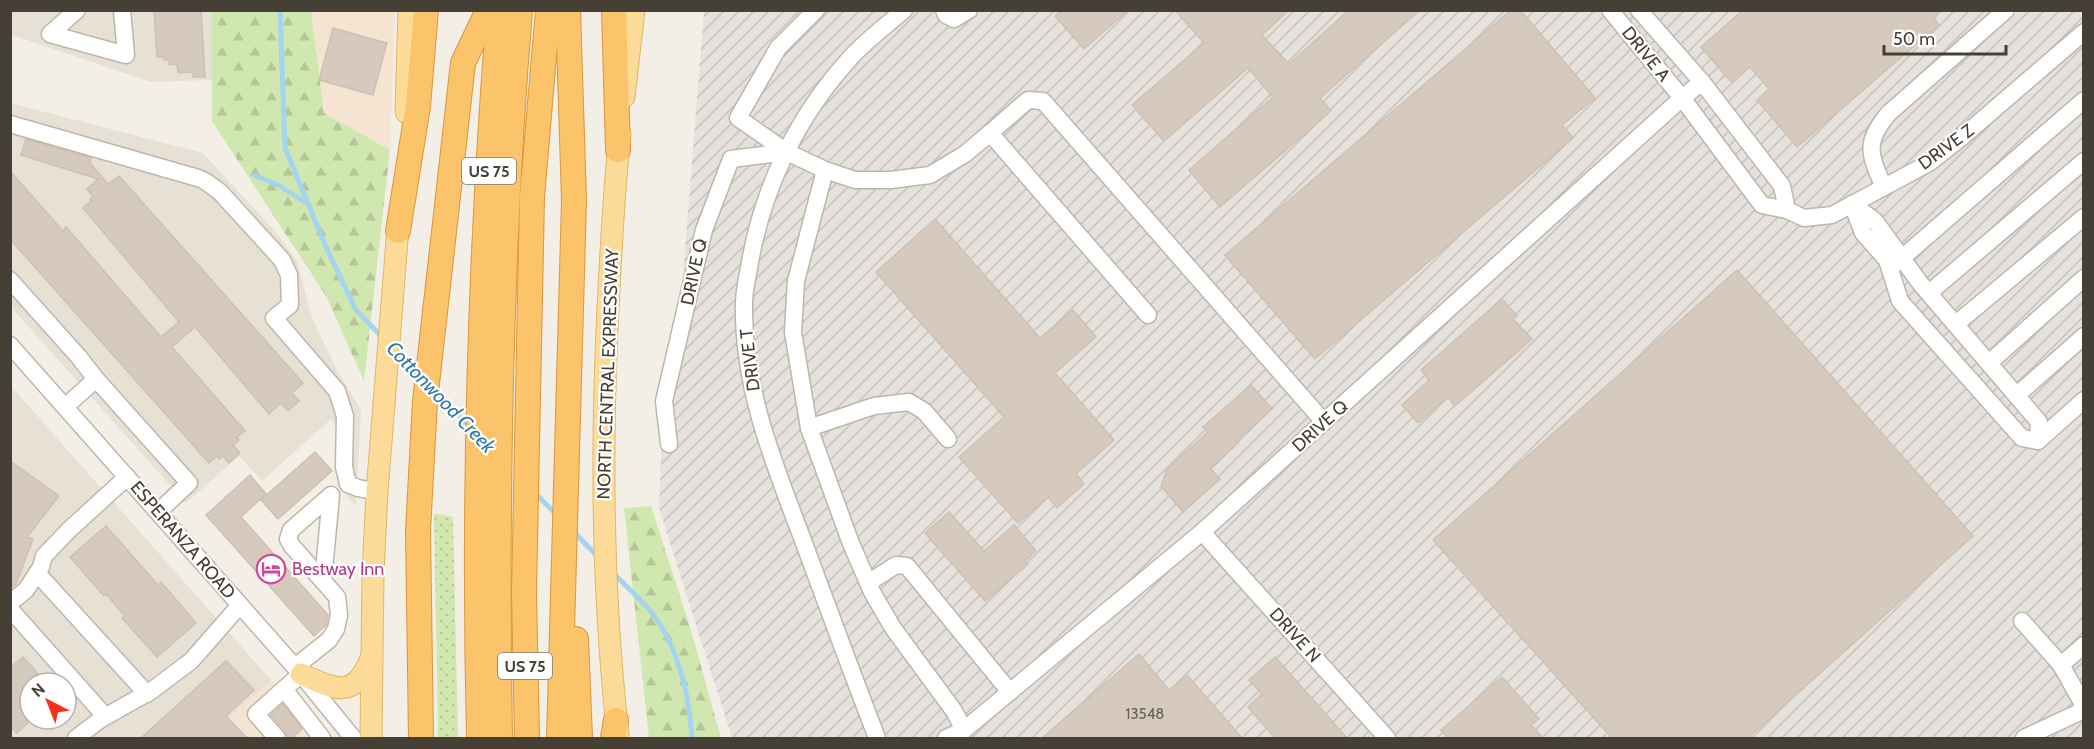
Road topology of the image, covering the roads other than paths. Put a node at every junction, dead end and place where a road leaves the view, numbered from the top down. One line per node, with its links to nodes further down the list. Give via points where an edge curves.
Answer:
1 (78, 10): 2 (street, via 50,34 126,55)
2 (122, 10)
3 (409, 10): 33 (main road)
4 (426, 10): 33 (highway, via 418,106)
5 (488, 10): 81 (highway, via 463,63 425,401 418,531)
6 (500, 10): 82 (highway, US 75, via 483,331)
7 (520, 10): 83 (highway, via 501,347)
8 (548, 10): 84 (highway, US 75, via 532,197 524,593)
9 (568, 10): 49 (highway, via 574,201)
10 (614, 10): 25 (highway)
11 (634, 10): 25 (main road, NORTH CENTRAL EXPRESSWAY)
12 (816, 10): 26 (street, via 778,48 738,118)
13 (904, 10): 26 (street, DRIVE T, via 854,54 826,87)
14 (944, 10): 15 (street, via 954,18)
15 (969, 10)
16 (1639, 10): 20 (street, DRIVE A)
17 (2006, 10): 29 (street, via 1875,129 1872,162)
18 (1615, 12): 21 (street, DRIVE A)
19 (2084, 32): 29 (street, DRIVE Z, via 1929,163)
20 (1702, 82): 21 (street, DRIVE Q); 31 (street, via 1782,186)
21 (1682, 98): 31 (street, DRIVE Z, via 1762,205); 47 (street, DRIVE Q)
22 (2084, 100): 34 (street)
23 (10, 124): 54 (street, via 198,178 213,186 282,260 289,275 290,305 274,318 337,391 345,416 348,484)
24 (990, 133): 28 (street, via 930,175 855,180); 38 (street); 47 (street, via 1028,100 1043,101)
25 (618, 150): 75 (main road, NORTH CENTRAL EXPRESSWAY, via 604,468 606,590)
26 (787, 152): 28 (street); 52 (street, DRIVE Q, via 731,159 704,230 664,401); 87 (street, DRIVE T, via 771,184 755,233 744,302 755,406)
27 (2084, 161): 37 (street)
28 (825, 170): 48 (street, via 796,280 793,332)
29 (1884, 187): 30 (street, DRIVE Z)
30 (1852, 204): 31 (street, DRIVE Z, via 1832,215 1818,217 1804,218); 34 (street, via 1875,220)
31 (1787, 210)
32 (2084, 218): 39 (street)
33 (398, 231): 54 (main road)
34 (1896, 263): 37 (street); 51 (street, via 1900,301 2022,438)
35 (2084, 279): 42 (street)
36 (10, 280): 43 (street)
37 (1929, 293): 39 (street)
38 (1148, 315)
39 (1956, 324): 42 (street)
40 (2084, 336): 44 (street)
41 (12, 349): 46 (street, ESPERANZA ROAD)
42 (1989, 363): 44 (street)
43 (96, 379): 46 (street); 55 (street, via 189,483)
44 (2017, 395): 51 (street, via 2039,422)
45 (2084, 400): 51 (street)
46 (65, 407): 53 (street, ESPERANZA ROAD)
47 (1324, 422): 56 (street, DRIVE Q)
48 (809, 428): 50 (street, via 874,406 909,402 924,411); 59 (street)
49 (568, 432): 85 (highway); 86 (highway)
50 (948, 439)
51 (2038, 441)
52 (669, 444)
53 (127, 477): 55 (street, ESPERANZA ROAD); 57 (street, via 44,556)
54 (378, 484): 65 (main road)
55 (158, 512): 61 (street, ESPERANZA ROAD)
56 (1202, 532): 69 (street, DRIVE Q); 89 (street, DRIVE N)
57 (37, 573): 60 (street, via 26,590); 70 (street)
58 (323, 581): 67 (street, via 337,597 336,629)
59 (868, 583): 69 (street, via 896,565 907,566); 74 (street, via 893,628)
60 (10, 603)
61 (240, 605): 67 (street, ESPERANZA ROAD); 70 (street, via 191,660)
62 (10, 609): 73 (street)
63 (2022, 621): 66 (street)
64 (2084, 645): 66 (street)
65 (372, 655): 67 (main road, via 364,675 351,686 335,689); 80 (main road)
66 (2061, 665): 71 (street)
67 (298, 670): 68 (street); 76 (street, ESPERANZA ROAD)
68 (284, 689): 78 (street, via 256,714); 79 (street)
69 (1010, 692): 74 (street, DRIVE Q)
70 (147, 694): 73 (street)
71 (2084, 706)
72 (2084, 710): 90 (street)
73 (105, 716): 77 (street)
74 (964, 730): 88 (street, DRIVE Q)
75 (616, 732)
76 (343, 735)
77 (76, 738)
78 (277, 738)
79 (322, 738)
80 (371, 738)
81 (421, 738)
82 (479, 738)
83 (500, 738)
84 (527, 738)
85 (559, 738)
86 (580, 738)
87 (877, 738)
88 (946, 738)
89 (1387, 738)
90 (2024, 738)

